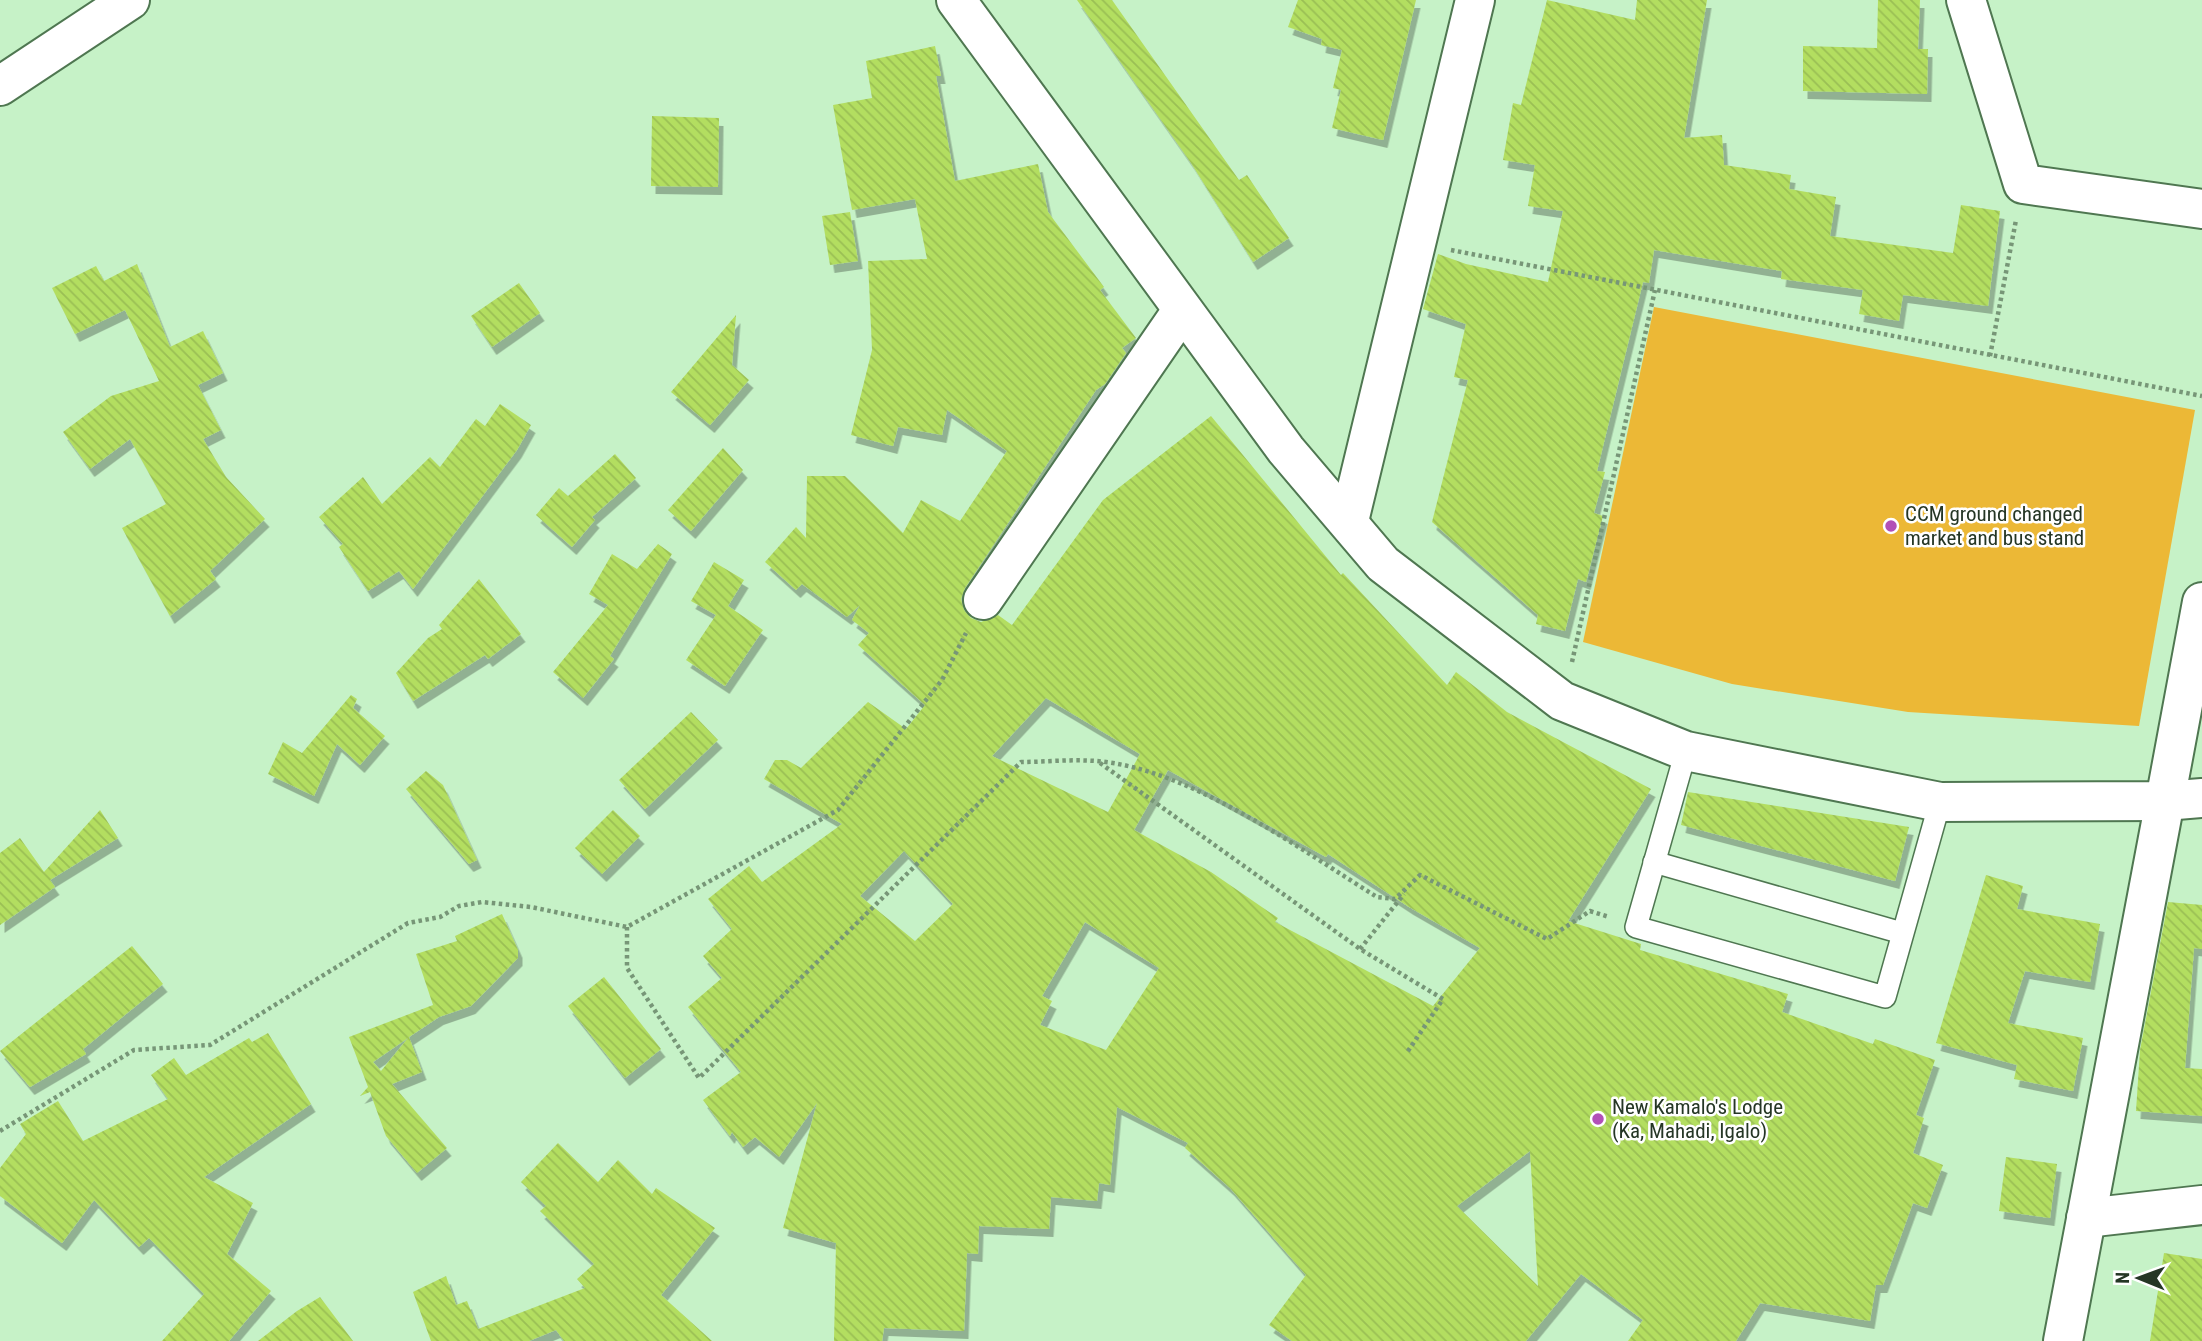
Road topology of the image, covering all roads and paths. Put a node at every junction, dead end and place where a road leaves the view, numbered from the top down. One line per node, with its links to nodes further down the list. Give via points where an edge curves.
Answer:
1 (130, 0): 5 (main road)
2 (956, 0): 10 (main road)
3 (1475, 0): 8 (main road)
4 (1966, 0): 6 (main road)
5 (0, 86)
6 (2023, 184): 7 (main road); 11 (path)
7 (2202, 209)
8 (1416, 243): 9 (path); 13 (main road)
9 (1655, 290): 11 (path); 16 (path)
10 (1181, 312): 13 (main road, via 1286,450); 14 (main road)
11 (1990, 356): 12 (path)
12 (2202, 396)
13 (1349, 521): 16 (main road, via 1382,564)
14 (983, 600): 23 (path, via 942,680 838,810)
15 (2202, 602): 19 (main road)
16 (1562, 701): 17 (main road)
17 (1686, 751): 20 (main road); 21 (lane)
18 (1097, 761): 22 (path, via 1165,776 1187,786 1268,829 1377,897 1395,899); 23 (path, via 1021,762 699,1079 627,968); 26 (path)
19 (2183, 800): 20 (main road); 30 (main road)
20 (1940, 802): 25 (lane)
21 (1654, 862): 24 (lane); 25 (lane)
22 (1420, 875): 24 (path, via 1547,939 1590,911); 26 (path)
23 (627, 926): 28 (path, via 531,907 482,902 459,906 440,917 408,923 210,1045 134,1049)
24 (1636, 927): 25 (lane, via 1885,997)
25 (1902, 933)
26 (1360, 949): 27 (path, via 1443,999)
27 (1406, 1054)
28 (0, 1131)
29 (2202, 1205): 30 (main road)
30 (2086, 1218): 31 (main road)
31 (2063, 1341)

